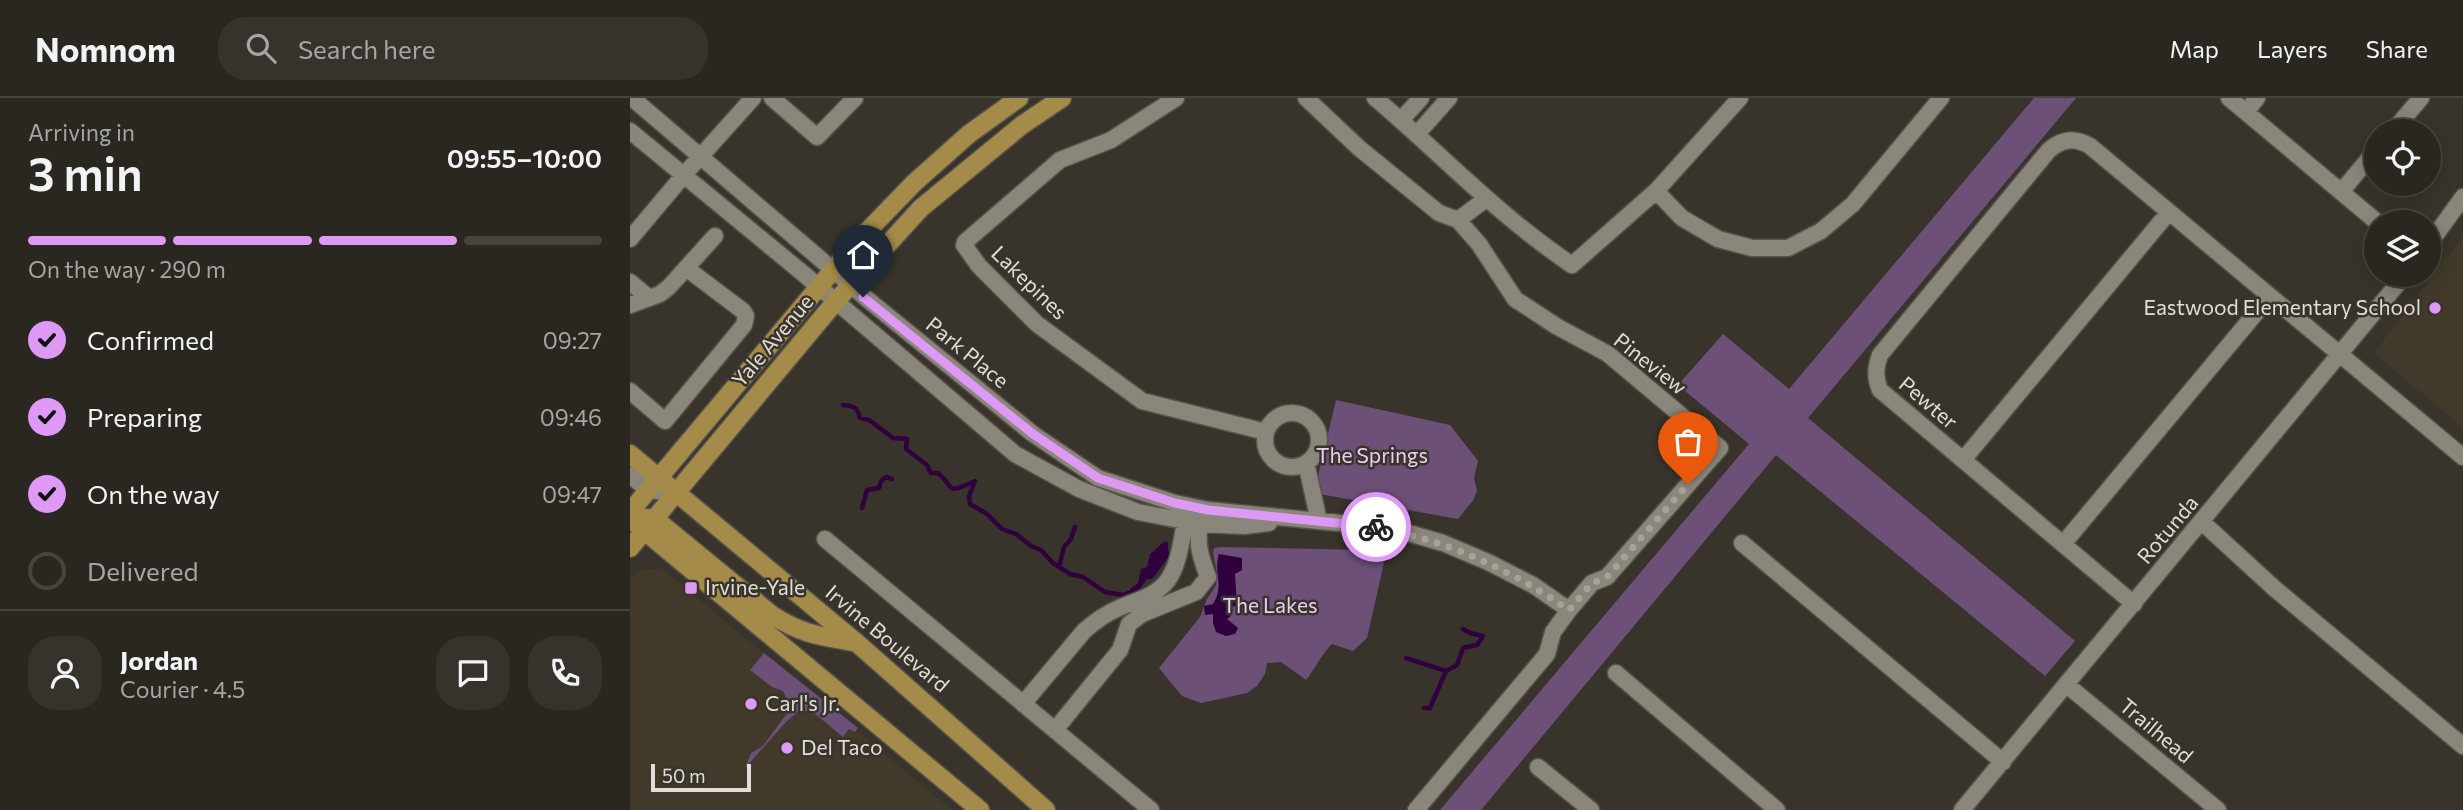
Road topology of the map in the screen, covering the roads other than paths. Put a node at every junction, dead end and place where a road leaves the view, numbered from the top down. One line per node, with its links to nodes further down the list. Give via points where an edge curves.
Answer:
1 (632, 98): 22 (street, Park Place)
2 (753, 98): 22 (street)
3 (772, 98): 4 (street, via 817,137)
4 (855, 98)
5 (1019, 98): 36 (main road, Yale Avenue, via 914,183)
6 (1062, 98): 38 (main road, Yale Avenue, via 921,208)
7 (1175, 98): 47 (street, Lakepines, via 1111,140 1060,160 964,245 1037,324 1142,401)
8 (1306, 98): 31 (street, Pineview, via 1439,213)
9 (1375, 98): 19 (street)
10 (1421, 98): 19 (street)
11 (1449, 98): 21 (street)
12 (1740, 98): 25 (street)
13 (1941, 98): 25 (street, via 1853,204 1821,231 1788,248 1752,248 1718,239 1682,218)
14 (2230, 98): 17 (street)
15 (2257, 98): 17 (street)
16 (2421, 98): 18 (street)
17 (2246, 112): 26 (street)
18 (2403, 119)
19 (1401, 120): 21 (street)
20 (630, 131): 24 (street, Park Place)
21 (1417, 134): 28 (street)
22 (701, 156): 24 (street); 36 (street, Park Place)
23 (2364, 164): 26 (street)
24 (683, 176): 34 (street); 39 (street, Park Place)
25 (1656, 191): 28 (street, via 1572,265)
26 (2341, 192): 29 (street)
27 (2463, 197): 32 (street)
28 (1486, 199): 31 (street)
29 (2364, 211)
30 (2169, 212): 41 (street); 50 (street); 50 (street, Pewter, via 2081,141 2058,142 2049,150 1880,355 1876,366 1880,390)
31 (1458, 219): 66 (street, Pineview, via 1515,299 1608,354 1720,447 1607,577 1592,583)
32 (2441, 227)
33 (715, 236): 35 (street)
34 (630, 239)
35 (686, 268): 42 (street, via 669,288); 46 (street, via 743,310 744,325 665,421)
36 (832, 270): 38 (street, Park Place); 39 (main road, Yale Avenue)
37 (630, 282): 42 (street)
38 (850, 285): 43 (main road, Yale Avenue); 56 (street, Park Place, via 1033,434 1098,478 1175,503)
39 (818, 286): 43 (street, Park Place); 53 (main road, Yale Avenue)
40 (2395, 287): 45 (street, Rotunda)
41 (2270, 296): 45 (street); 63 (street)
42 (648, 298): 44 (street)
43 (836, 300): 54 (main road, Yale Avenue); 59 (street, Park Place, via 1015,454 1079,489 1138,512)
44 (630, 304)
45 (2341, 355): 49 (street); 58 (street, Rotunda)
46 (630, 391)
47 (1266, 432): 51 (street, via 1266,449 1278,463 1295,467); 51 (street, via 1282,414 1306,416 1319,437 1315,453)
48 (630, 454): 53 (main road, Irvine Boulevard)
49 (2463, 457)
50 (1963, 460): 63 (street, Pewter)
51 (1306, 463): 57 (street)
52 (630, 475): 53 (street)
53 (653, 484): 54 (main road, Irvine Boulevard); 55 (main road, Yale Avenue)
54 (677, 493): 60 (main road, Yale Avenue); 67 (main road, Irvine Boulevard)
55 (630, 516): 60 (main road)
56 (1291, 520): 57 (street, Park Place); 59 (street, Park Place, via 1244,526)
57 (1319, 521): 66 (street, Park Place, via 1381,528 1443,543 1522,580)
58 (2202, 522): 65 (street, Rotunda); 72 (street)
59 (1193, 523): 70 (street, via 1168,580 1146,598 1119,608 1084,631); 71 (street, via 1208,577 1196,592 1129,624 1120,650)
60 (650, 525): 64 (main road, Yale Avenue); 67 (main road, via 788,625 807,634); 75 (main road)
61 (825, 539): 70 (street)
62 (1742, 543): 73 (street)
63 (2063, 544): 65 (street, Pewter)
64 (630, 548)
65 (2134, 604): 69 (street, Rotunda)
66 (1569, 610): 78 (street, via 1553,632 1547,654)
67 (857, 643): 76 (main road, Irvine Boulevard)
68 (1616, 673): 80 (street)
69 (2067, 685): 73 (street, Rotunda); 82 (street, Trailhead)
70 (1023, 704): 71 (street)
71 (1055, 730): 77 (street)
72 (2463, 746)
73 (2003, 762): 81 (street, Rotunda)
74 (1538, 767): 79 (street)
75 (980, 810)
76 (1046, 810)
77 (1150, 810)
78 (1416, 810)
79 (1591, 810)
80 (1777, 810)
81 (1962, 810)
82 (2218, 810)

